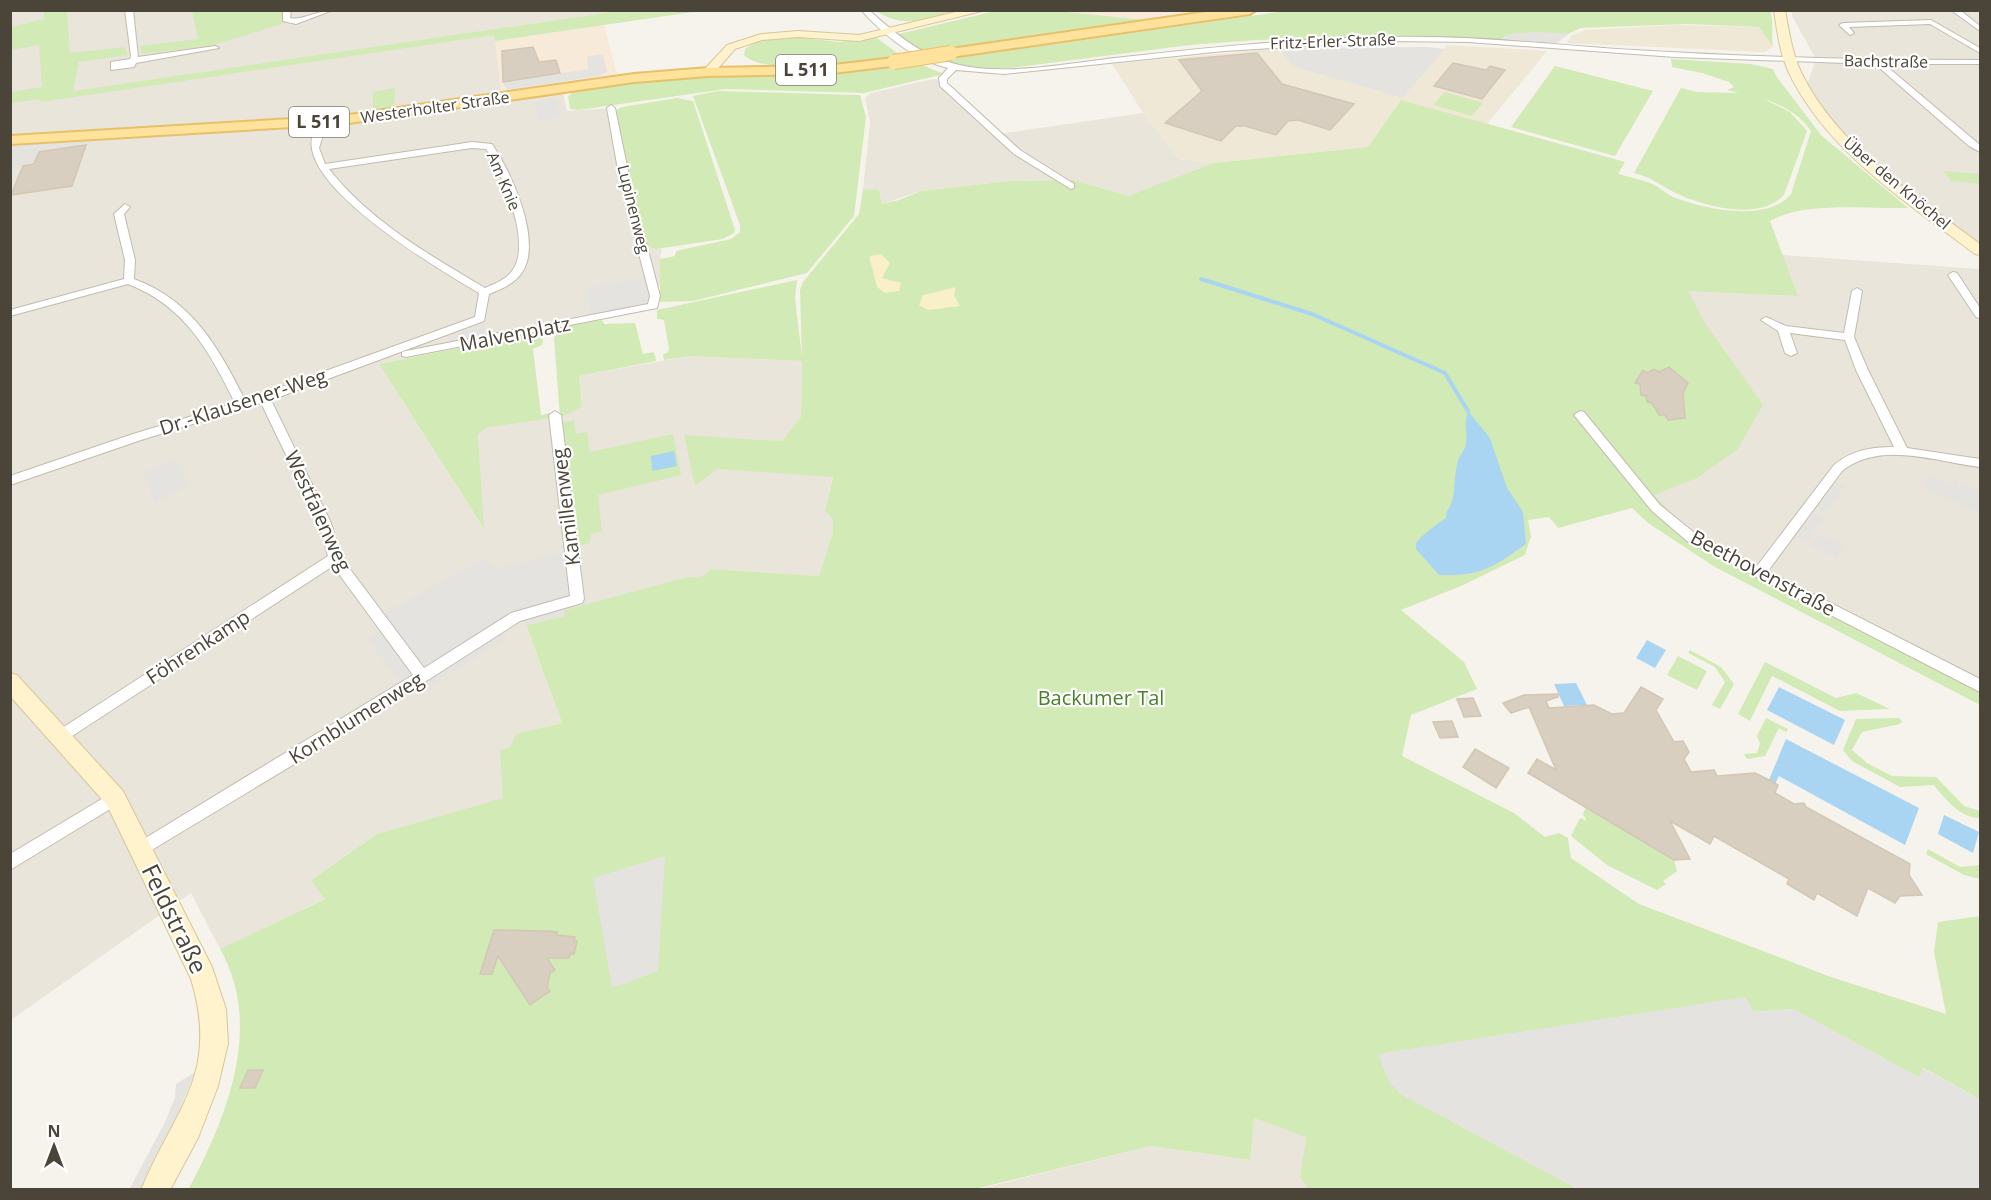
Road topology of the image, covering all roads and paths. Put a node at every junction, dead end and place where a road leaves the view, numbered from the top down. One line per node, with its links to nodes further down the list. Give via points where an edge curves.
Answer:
1 (129, 10): 12 (street, via 135,56 131,61)
2 (287, 10): 3 (street, via 286,19 296,22)
3 (330, 10)
4 (864, 10): 10 (street, Fritz-Erler-Straße)
5 (981, 10): 10 (main road)
6 (1251, 10): 20 (main road, L 511, bridge, via 894,62)
7 (1779, 10): 15 (main road, Über den Knöchel)
8 (1954, 10): 9 (street)
9 (1980, 29)
10 (888, 32): 13 (main road, via 849,38 778,34); 18 (street, Fritz-Erler-Straße, via 923,59)
11 (1850, 33): 14 (street, via 1843,25 1931,22)
12 (215, 48)
13 (736, 48): 19 (main road); 20 (main road, via 742,62)
14 (1980, 51)
15 (1791, 59): 16 (street, Bachstraße); 18 (street, Fritz-Erler-Straße, via 1389,39 1246,45 1004,72); 28 (main road, Über den Knöchel, via 1811,101 1850,148)
16 (1876, 62): 17 (street, Bachstraße); 24 (street)
17 (1980, 62)
18 (953, 68): 26 (street, via 943,78 944,84 1017,152)
19 (713, 71): 20 (main road, L 511); 22 (main road, Westerholter Straße / L 511, via 634,78)
20 (790, 71)
21 (611, 108): 33 (street, Lupinenweg, via 625,181 655,296)
22 (322, 122): 23 (main road, Westerholter Straße / L 511); 25 (street, via 315,149)
23 (10, 140)
24 (1980, 149)
25 (322, 167): 32 (street, via 378,221); 32 (street, Am Knie, via 472,145 489,146 515,202 523,251 517,273)
26 (1071, 186)
27 (125, 207): 30 (street, via 119,214 130,260)
28 (1980, 251)
29 (1953, 275): 35 (street)
30 (129, 281): 34 (street); 42 (street, via 153,289 175,305 217,355)
31 (1857, 291): 38 (street)
32 (484, 292): 40 (street, Dr.-Klausener-Weg, via 482,315 475,323)
33 (650, 308): 40 (street, Malvenplatz)
34 (10, 313)
35 (1980, 315)
36 (1766, 320): 37 (street)
37 (1783, 329): 38 (street); 39 (street)
38 (1849, 337): 45 (street)
39 (1791, 353)
40 (380, 356): 41 (street, Dr.-Klausener-Weg)
41 (264, 398): 42 (street, Dr.-Klausener-Weg); 48 (street, Westfalenweg, via 325,523)
42 (242, 405): 47 (street, Dr.-Klausener-Weg)
43 (555, 415): 50 (street, Kamillenweg)
44 (1580, 415): 49 (street, Beethovenstraße, via 1656,508 1692,538)
45 (1903, 452): 46 (street); 49 (street, via 1855,456 1838,468)
46 (1980, 463)
47 (10, 481)
48 (335, 558): 51 (street, Westfalenweg); 54 (street, Föhrenkamp)
49 (1759, 573): 53 (street, Beethovenstraße)
50 (577, 599): 51 (street, Kornblumenweg, via 516,617)
51 (422, 677): 56 (street, Kornblumenweg)
52 (10, 681): 54 (main road, Feldstraße)
53 (1980, 686)
54 (61, 736): 55 (main road, Feldstraße)
55 (115, 798): 56 (main road, Feldstraße); 57 (street)
56 (140, 850): 58 (main road, Feldstraße, via 203,976 213,1009 214,1029 205,1086)
57 (10, 863)
58 (155, 1190)

